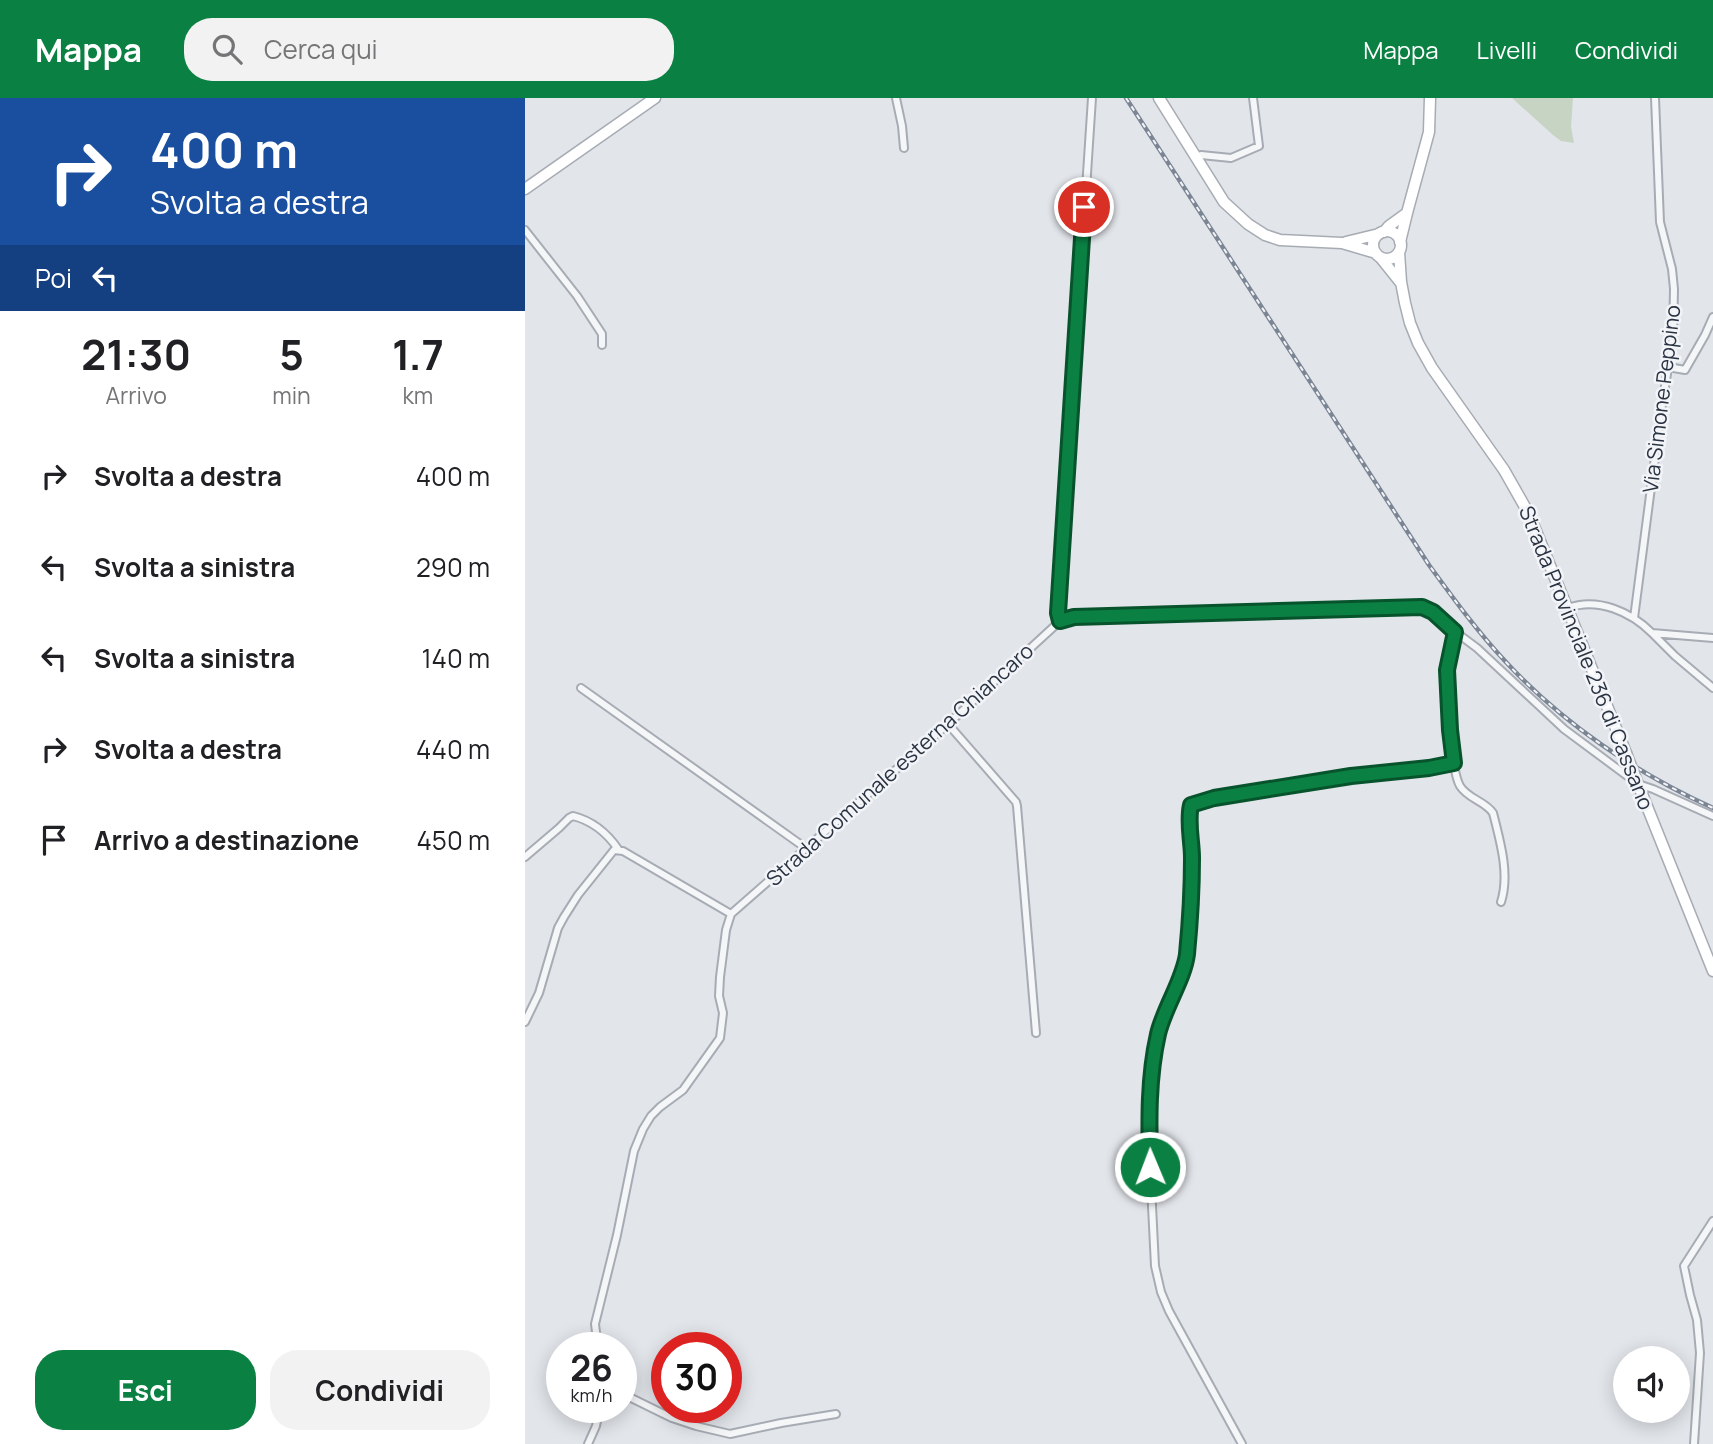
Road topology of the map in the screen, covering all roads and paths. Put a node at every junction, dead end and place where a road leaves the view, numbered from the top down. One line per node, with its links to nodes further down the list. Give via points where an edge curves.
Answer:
1 (655, 98): 10 (main road)
2 (896, 98): 8 (street)
3 (1092, 98): 23 (street)
4 (1159, 98): 9 (main road)
5 (1253, 98): 9 (street, via 1259,146 1231,158)
6 (1430, 98): 11 (main road, Strada Provinciale 236 di Cassano, via 1429,132)
7 (1655, 98): 20 (street, Via Simone Peppino, via 1660,222 1674,289)
8 (904, 148)
9 (1197, 158): 14 (main road, via 1224,202 1259,232 1280,240)
10 (525, 189)
11 (1406, 214): 13 (main road); 15 (main road, Strada Provinciale 236 di Cassano)
12 (525, 230): 19 (street, via 577,296 602,334)
13 (1381, 233): 14 (main road); 15 (main road, via 1392,232); 16 (main road, via 1373,245)
14 (1342, 243): 16 (main road)
15 (1400, 247): 16 (main road, via 1388,259); 17 (main road, Strada Provinciale 236 di Cassano)
16 (1378, 255): 17 (main road)
17 (1401, 282): 21 (main road, Strada Provinciale 236 di Cassano, via 1417,343 1512,484)
18 (1713, 317): 20 (street, via 1685,370)
19 (602, 345)
20 (1668, 367): 22 (street, Via Simone Peppino)
21 (1568, 608): 22 (street, via 1611,607); 31 (main road, Strada Provinciale 236 di Cassano, bridge)
22 (1634, 618): 25 (street)
23 (1060, 621): 24 (street, via 1422,607); 29 (street, Strada Comunale esterna Chiancaro)
24 (1455, 632): 30 (street, via 1447,670); 31 (street, via 1564,729)
25 (1652, 633): 26 (street); 28 (street)
26 (1713, 638)
27 (580, 688): 34 (street)
28 (1713, 688)
29 (948, 724): 34 (street, Strada Comunale esterna Chiancaro); 40 (street, via 1016,802)
30 (1454, 763): 36 (street, via 1465,793 1493,813 1504,863); 47 (street, via 1214,798 1190,807 1192,872 1186,957 1158,1033 1150,1078 1155,1266 1172,1317)
31 (1637, 781): 32 (street); 38 (main road, Strada Provinciale 236 di Cassano)
32 (1713, 816)
33 (618, 849): 35 (street, via 594,824 573,816); 37 (street); 39 (street, via 578,895 558,928 540,993)
34 (807, 849): 37 (street, Strada Comunale esterna Chiancaro)
35 (525, 857)
36 (1501, 902)
37 (731, 914): 42 (street, via 720,977 720,1038 683,1090 651,1116 638,1139)
38 (1713, 971)
39 (525, 1022)
40 (1036, 1033)
41 (1713, 1221): 48 (street, via 1684,1266 1700,1353)
42 (596, 1332)
43 (637, 1402): 44 (street, via 671,1418 730,1434)
44 (836, 1414)
45 (597, 1423): 46 (street)
46 (588, 1444)
47 (1243, 1444)
48 (1693, 1444)

